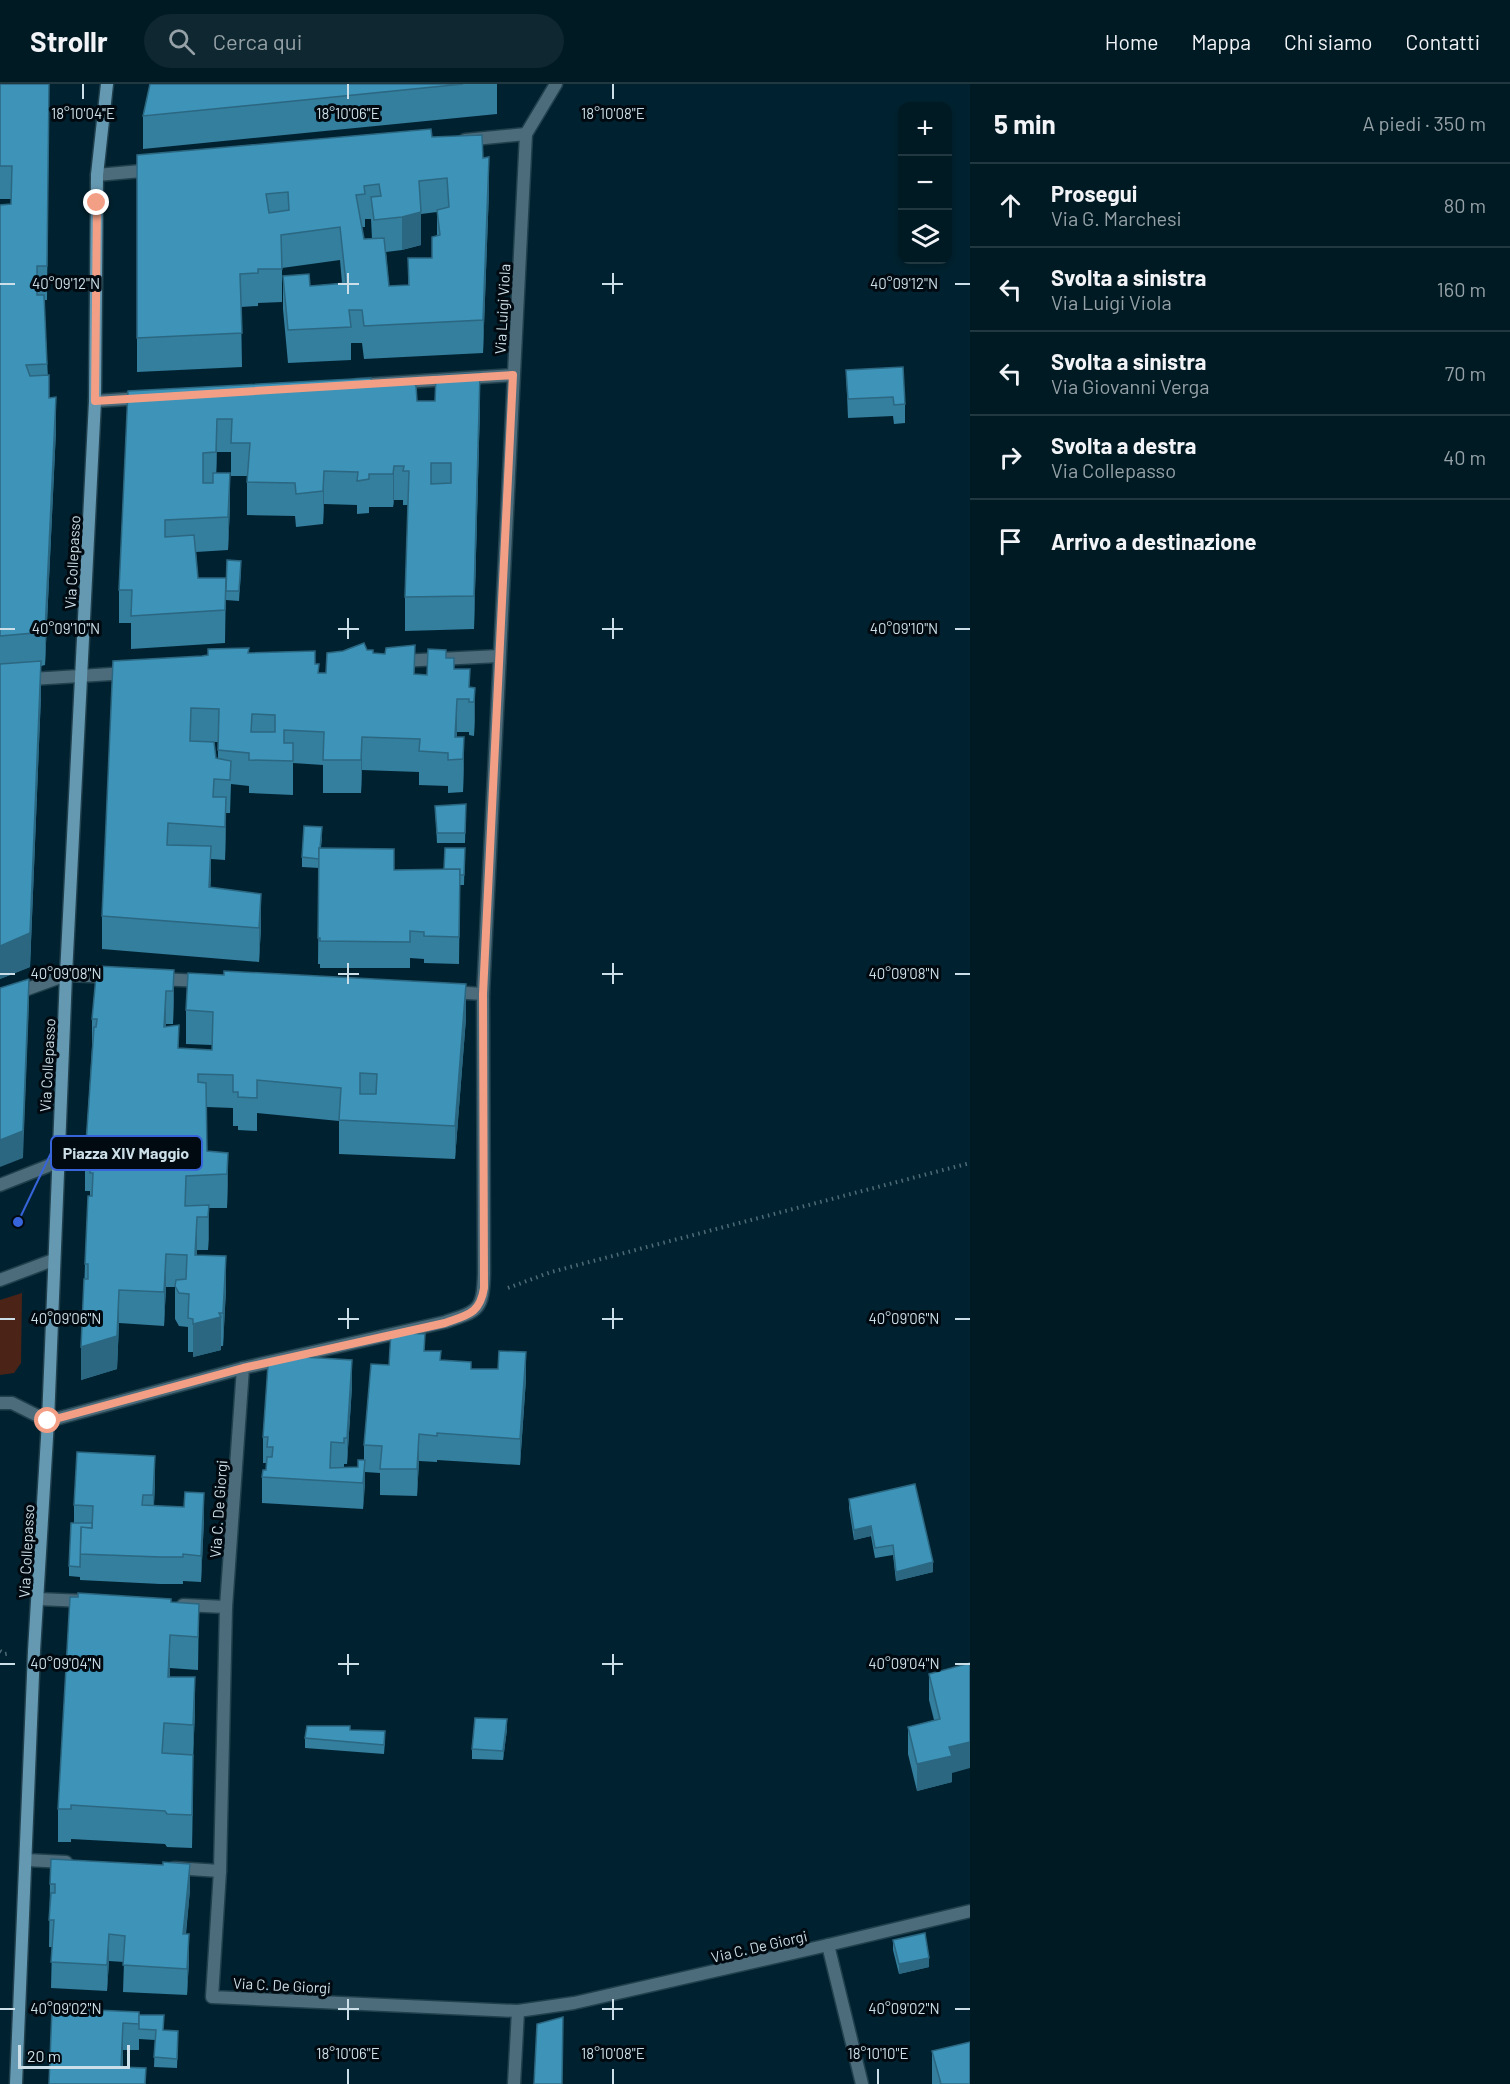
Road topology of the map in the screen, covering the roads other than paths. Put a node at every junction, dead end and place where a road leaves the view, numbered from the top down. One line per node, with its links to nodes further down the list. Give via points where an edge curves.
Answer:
1 (106, 84): 6 (street, Via Collepasso)
2 (556, 84): 3 (street, Via Luigi Viola)
3 (526, 134): 4 (street); 7 (street, Via Luigi Viola)
4 (454, 141)
5 (168, 168): 6 (street)
6 (97, 175): 10 (street, Via Collepasso)
7 (513, 375): 8 (street); 11 (street, Via Luigi Viola)
8 (346, 386)
9 (155, 397): 10 (street)
10 (95, 401): 14 (street, Via Collepasso)
11 (499, 656): 12 (street); 21 (street, Via Luigi Viola)
12 (392, 661)
13 (141, 672): 14 (street)
14 (82, 675): 15 (street); 16 (street, Via Collepasso)
15 (0, 681)
16 (66, 975): 17 (street); 22 (street); 23 (street, Via Collepasso)
17 (126, 978)
18 (150, 979): 19 (street)
19 (209, 982)
20 (436, 992): 21 (street)
21 (483, 994): 27 (street, Via Luigi Viola, via 484,1274 477,1309 445,1323)
22 (0, 999)
23 (58, 1162): 24 (street); 25 (street, Via Collepasso)
24 (0, 1185)
25 (53, 1260): 26 (street); 29 (street, Via Collepasso)
26 (0, 1281)
27 (243, 1368): 29 (street); 33 (street, Via C. De Giorgi)
28 (0, 1404): 29 (street, via 12,1403)
29 (48, 1421): 30 (street, Via Collepasso)
30 (38, 1599): 31 (street); 34 (street, Via Collepasso)
31 (97, 1601)
32 (168, 1604): 33 (street)
33 (226, 1607): 37 (street, Via C. De Giorgi)
34 (26, 1860): 35 (street); 41 (street, Via Collepasso)
35 (83, 1863)
36 (163, 1868): 37 (street)
37 (220, 1871): 40 (street, Via C. De Giorgi, via 212,1997)
38 (970, 1911): 39 (street, Via C. De Giorgi)
39 (828, 1946): 40 (street, Via C. De Giorgi, via 574,2003); 43 (street)
40 (518, 2011): 42 (street)
41 (16, 2084)
42 (514, 2084)
43 (862, 2084)

